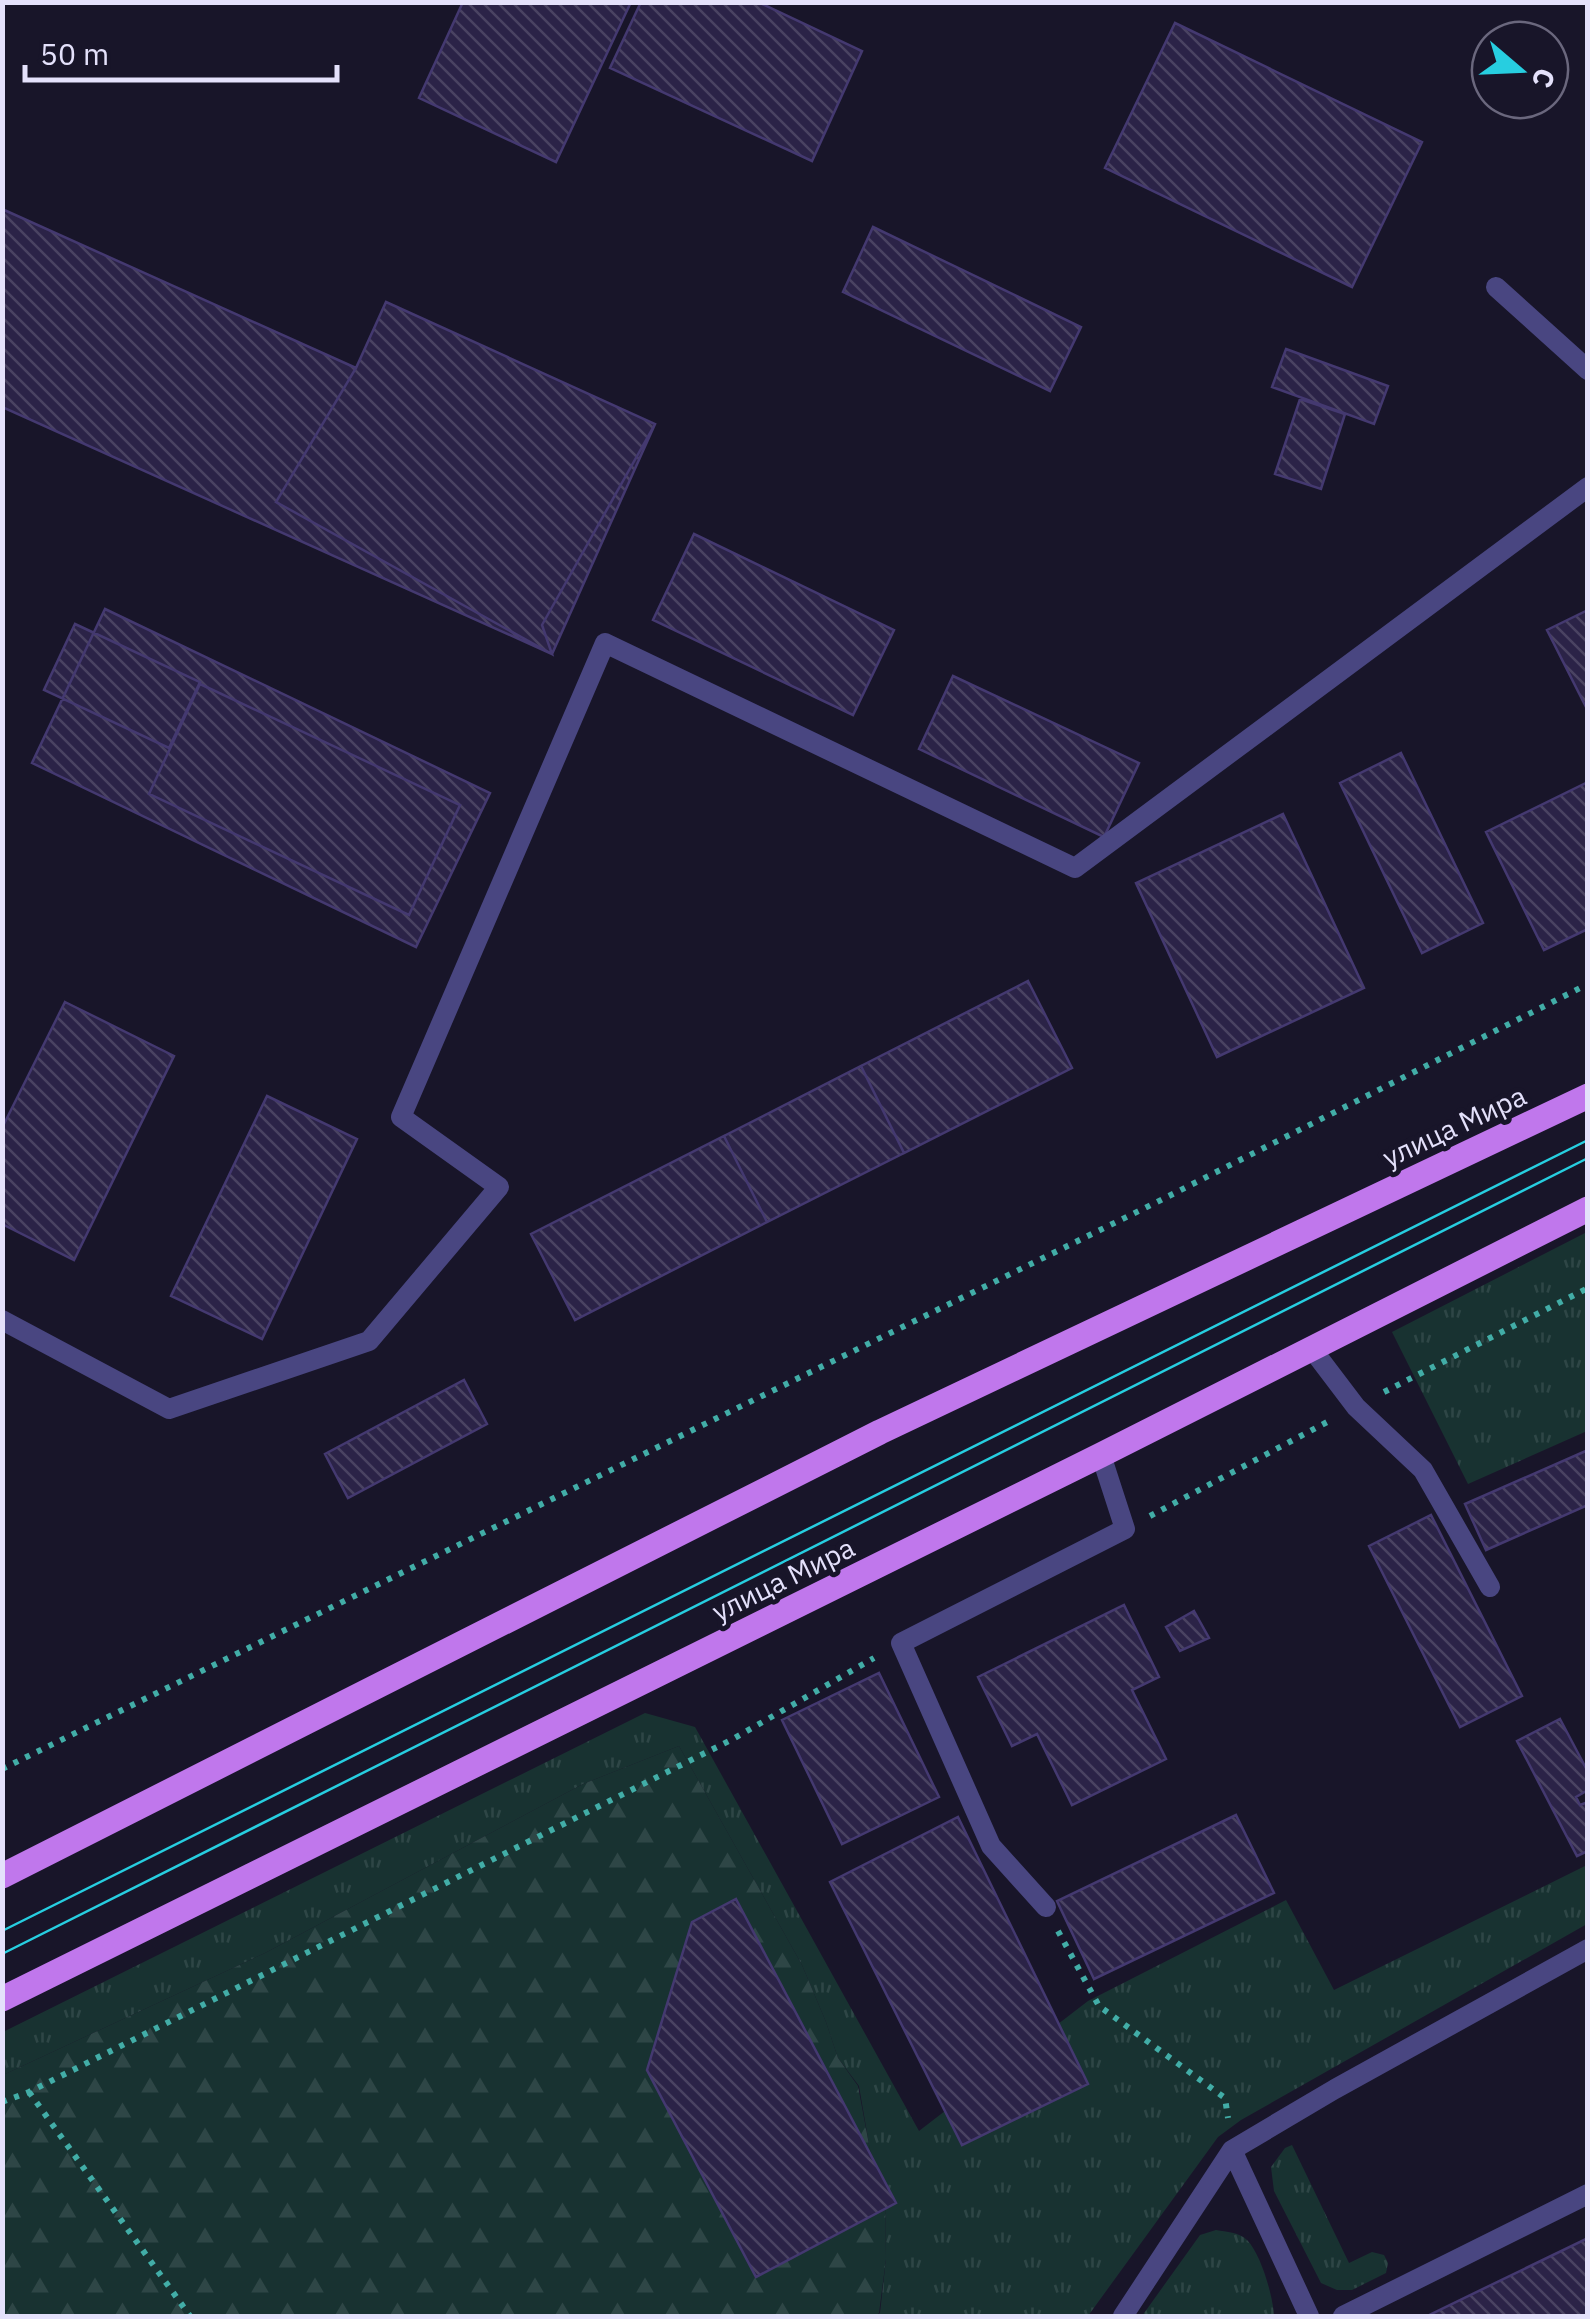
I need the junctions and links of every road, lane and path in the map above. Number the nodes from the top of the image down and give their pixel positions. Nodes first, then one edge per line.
1 (1496, 287) dead end
2 (1588, 370) edge
3 (1588, 487) edge
4 (1588, 984) edge
5 (1588, 1096) edge
6 (1588, 1210) edge
7 (2, 1320) edge
8 (1312, 1349) junction
9 (1101, 1456) junction
10 (1490, 1587) dead end
11 (901, 1643) junction
12 (2, 1769) edge
13 (2, 1876) edge
14 (1046, 1908) joint
15 (1588, 1949) edge
16 (2, 1999) edge
17 (29, 2092) junction
18 (1226, 2098) dead end
19 (2, 2102) edge
20 (1232, 2150) junction
21 (1588, 2194) edge
22 (190, 2316) edge
23 (1123, 2316) edge
24 (1309, 2316) edge
25 (1344, 2316) edge

1 - 2 street
3 - 7 street
4 - 12 path
5 - 13 main road, улица Мира
6 - 8 main road, улица Мира
8 - 9 main road, улица Мира
8 - 10 street
9 - 11 street
9 - 16 main road, улица Мира
11 - 14 street
11 - 17 path
14 - 18 path
15 - 20 street
17 - 19 path
17 - 22 path
20 - 23 street
20 - 24 street
21 - 25 street

